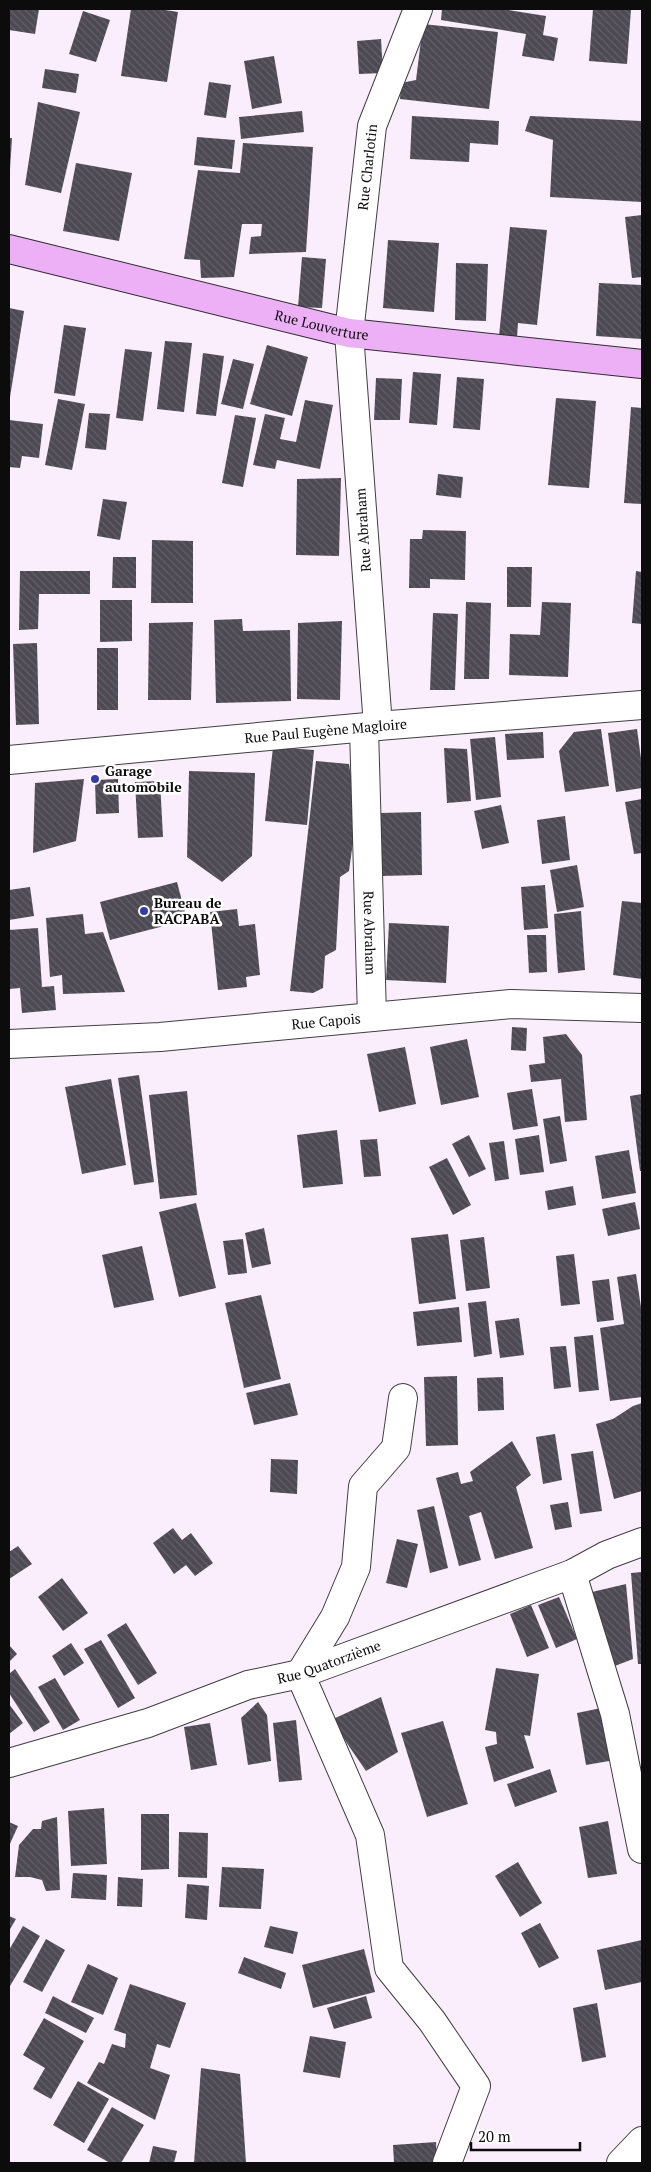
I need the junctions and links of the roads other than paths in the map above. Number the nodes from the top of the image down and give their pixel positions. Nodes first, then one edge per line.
1 (418, 9) edge
2 (9, 249) edge
3 (349, 333) junction
4 (642, 364) edge
5 (642, 705) edge
6 (371, 727) junction
7 (9, 760) edge
8 (642, 1008) edge
9 (372, 1017) junction
10 (9, 1044) edge
11 (403, 1398) dead end
12 (642, 1542) edge
13 (572, 1574) junction
14 (300, 1674) junction
15 (9, 1763) edge
16 (642, 1849) edge
17 (642, 2141) edge
18 (447, 2163) edge
19 (621, 2163) edge

1 - 3 street, Rue Charlotin
2 - 3 main road, Rue Louverture
3 - 4 main road, Rue Louverture
3 - 6 street, Rue Abraham
5 - 6 street, Rue Paul Eugène Magloire
6 - 7 street, Rue Paul Eugène Magloire
6 - 9 street, Rue Abraham
8 - 9 street, Rue Capois
9 - 10 street, Rue Capois
11 - 14 street
12 - 13 street, Rue Quatorzième
13 - 14 street, Rue Quatorzième
13 - 16 street
14 - 15 street, Rue Quatorzième
14 - 18 street
17 - 19 street

